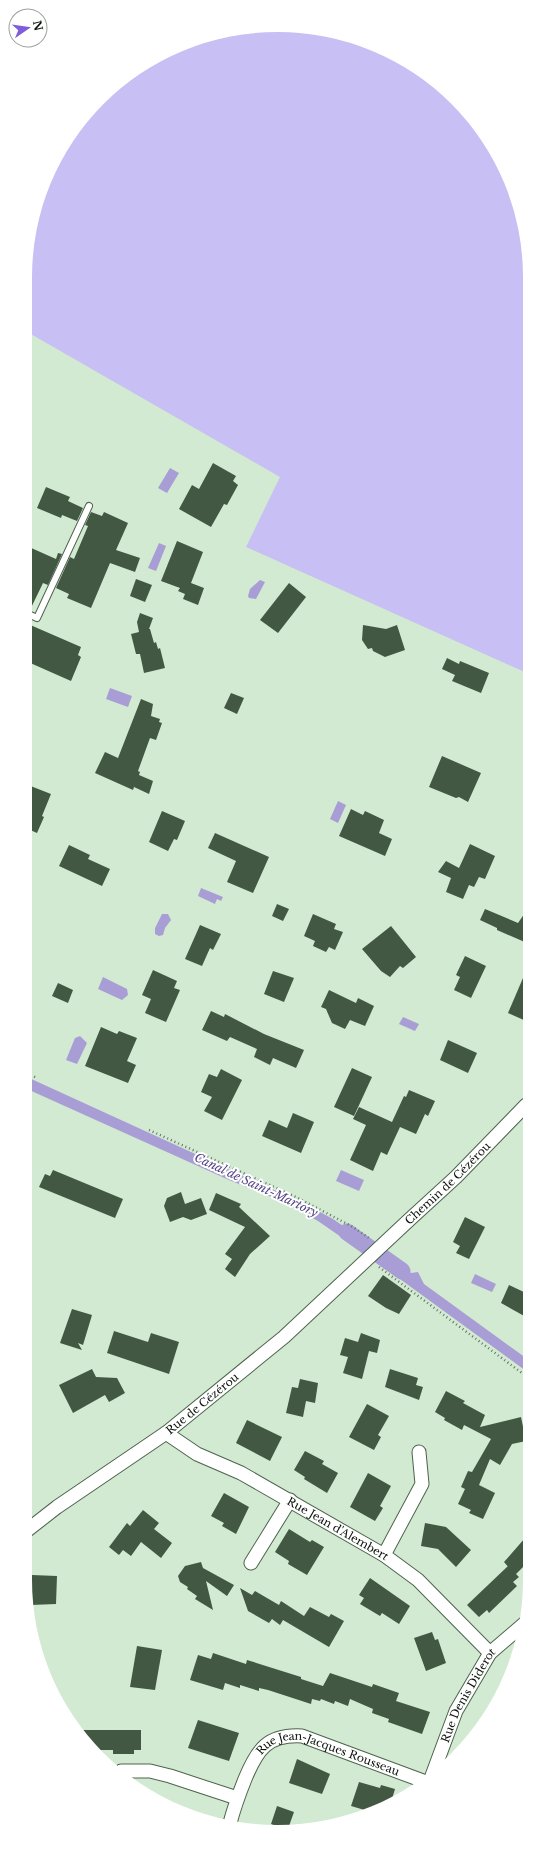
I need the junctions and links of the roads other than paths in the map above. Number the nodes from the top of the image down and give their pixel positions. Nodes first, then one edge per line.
1 (89, 506) dead end
2 (32, 616) edge
3 (523, 1108) edge
4 (367, 1259) joint
5 (166, 1433) junction
6 (419, 1452) dead end
7 (290, 1500) junction
8 (32, 1527) edge
9 (384, 1555) junction
10 (252, 1563) dead end
11 (518, 1629) edge
12 (490, 1653) junction
13 (435, 1767) edge
14 (124, 1771) edge
15 (420, 1780) edge
16 (237, 1798) junction
17 (231, 1820) edge

1 - 2 lane
3 - 4 street, Chemin de Cézérou
4 - 5 street, Rue de Cézérou
5 - 7 street, Rue Jean d'Alembert
5 - 8 street, Rue de Cézérou
6 - 9 street
7 - 9 street, Rue Jean d'Alembert
7 - 10 street
9 - 12 street, Rue Jean d'Alembert
11 - 12 street, Rue Denis Diderot
12 - 13 street, Rue Denis Diderot
14 - 16 street
15 - 16 street, Rue Jean-Jacques Rousseau
16 - 17 street, Rue Jean-Jacques Rousseau

